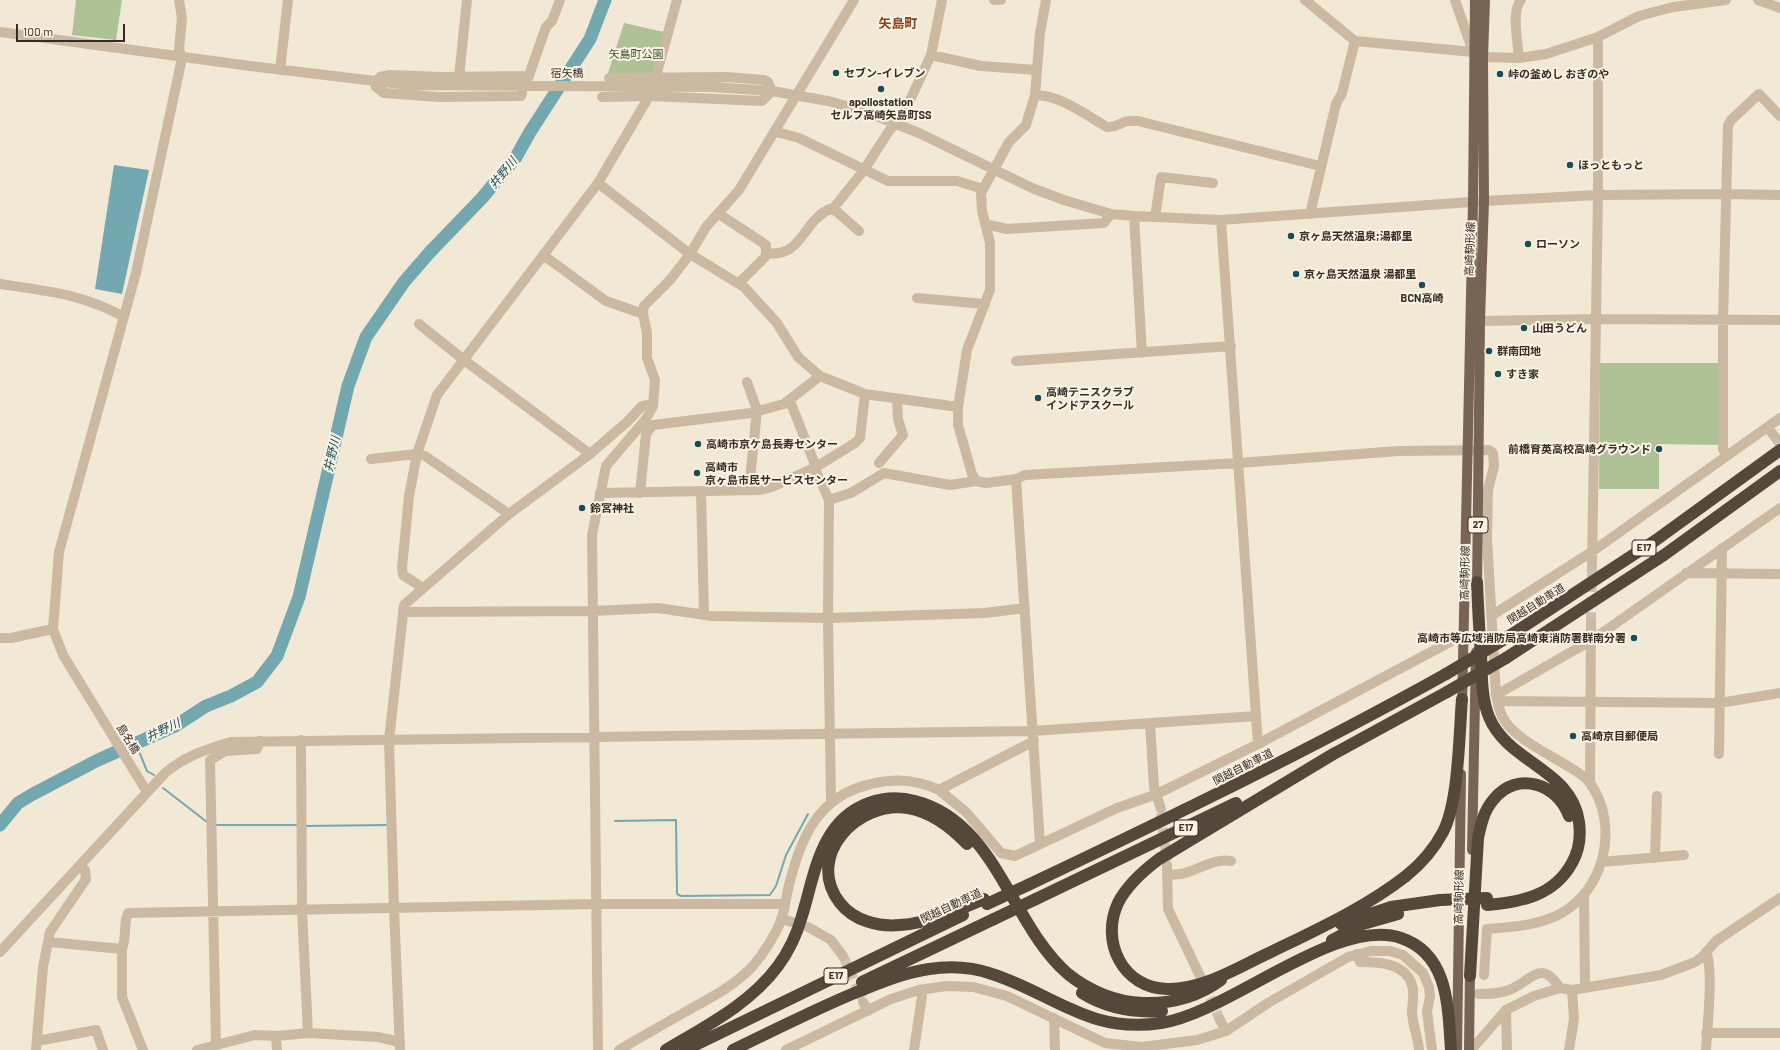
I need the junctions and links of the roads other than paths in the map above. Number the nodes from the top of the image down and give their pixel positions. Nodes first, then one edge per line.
1 (179, 0) edge
2 (288, 0) edge
3 (468, 0) edge
4 (560, 0) edge
5 (677, 0) edge
6 (854, 0) edge
7 (942, 0) edge
8 (994, 0) edge
9 (1001, 0) edge
10 (1046, 0) edge
11 (1305, 0) edge
12 (1455, 0) edge
13 (1475, 0) edge
14 (1485, 0) edge
15 (1521, 0) edge
16 (1726, 0) edge
17 (1758, 0) edge
18 (1780, 8) edge
19 (0, 32) edge
20 (1598, 37) junction
21 (1355, 41) junction
22 (1474, 52) junction
23 (931, 55) junction
24 (1483, 57) junction
25 (182, 58) junction
26 (1519, 58) junction
27 (280, 70) junction
28 (1037, 70) junction
29 (459, 77) junction
30 (609, 78) dead end
31 (656, 79) junction
32 (375, 82) junction
33 (772, 91) junction
34 (522, 93) dead end
35 (651, 95) junction
36 (798, 95) junction
37 (1035, 95) junction
38 (602, 98) dead end
39 (1780, 116) edge
40 (897, 124) junction
41 (776, 132) junction
42 (1320, 166) junction
43 (864, 170) junction
44 (994, 170) junction
45 (598, 183) junction
46 (1213, 183) dead end
47 (983, 189) junction
48 (1727, 194) junction
49 (1598, 195) junction
50 (1780, 195) edge
51 (1484, 201) junction
52 (1473, 203) junction
53 (832, 210) junction
54 (718, 214) junction
55 (1111, 214) junction
56 (1310, 214) junction
57 (1134, 216) junction
58 (1155, 217) junction
59 (1221, 220) junction
60 (985, 224) junction
61 (859, 231) dead end
62 (766, 253) junction
63 (690, 254) junction
64 (543, 255) junction
65 (739, 283) junction
66 (0, 284) edge
67 (917, 298) dead end
68 (985, 304) junction
69 (643, 314) junction
70 (124, 317) junction
71 (1596, 319) junction
72 (1780, 320) edge
73 (1480, 321) junction
74 (1723, 321) junction
75 (419, 324) dead end
76 (1231, 346) junction
77 (1142, 352) junction
78 (464, 360) junction
79 (1016, 361) dead end
80 (820, 376) junction
81 (747, 382) dead end
82 (865, 394) junction
83 (897, 399) junction
84 (790, 401) junction
85 (653, 406) junction
86 (958, 407) junction
87 (757, 410) junction
88 (1780, 418) edge
89 (1768, 428) junction
90 (1775, 437) tunnel mouth
91 (1467, 450) junction
92 (1478, 450) junction
93 (1780, 450) edge
94 (417, 454) junction
95 (590, 454) junction
96 (1727, 456) junction
97 (371, 459) dead end
98 (879, 463) dead end
99 (1238, 463) junction
100 (816, 466) junction
101 (1780, 471) edge
102 (1016, 479) junction
103 (976, 481) junction
104 (749, 490) junction
105 (701, 491) junction
106 (600, 493) junction
107 (640, 493) junction
108 (828, 500) junction
109 (1780, 508) edge
110 (509, 514) junction
111 (1722, 548) junction
112 (1593, 551) junction
113 (1592, 565) tunnel mouth
114 (1686, 573) junction
115 (1723, 573) junction
116 (1780, 574) edge
117 (1477, 582) junction
118 (423, 588) junction
119 (1025, 608) junction
120 (592, 611) junction
121 (403, 612) junction
122 (704, 615) junction
123 (1492, 616) junction
124 (828, 618) junction
125 (1591, 622) tunnel mouth
126 (53, 629) junction
127 (1463, 635) junction
128 (0, 638) edge
129 (1592, 640) junction
130 (1780, 693) edge
131 (1497, 698) junction
132 (1462, 699) junction
133 (1720, 702) junction
134 (1591, 703) junction
135 (1256, 716) junction
136 (1150, 723) junction
137 (1032, 731) junction
138 (830, 734) junction
139 (594, 737) junction
140 (301, 740) junction
141 (389, 740) junction
142 (260, 741) junction
143 (1034, 741) junction
144 (1258, 744) junction
145 (1335, 753) junction
146 (1719, 754) dead end
147 (1590, 782) junction
148 (939, 790) junction
149 (147, 792) junction
150 (1157, 794) junction
151 (1657, 796) dead end
152 (831, 802) junction
153 (1160, 809) tunnel mouth
154 (1040, 844) junction
155 (1684, 855) dead end
156 (1655, 858) junction
157 (1231, 861) dead end
158 (1602, 862) junction
159 (80, 867) junction
160 (1584, 894) junction
161 (1780, 898) edge
162 (986, 901) junction
163 (1487, 902) junction
164 (596, 904) junction
165 (784, 904) junction
166 (1440, 904) junction
167 (394, 908) junction
168 (302, 910) junction
169 (212, 911) junction
170 (781, 919) junction
171 (792, 922) dead end
172 (808, 927) dead end
173 (1298, 939) junction
174 (49, 942) junction
175 (122, 949) junction
176 (0, 952) edge
177 (1706, 952) junction
178 (1357, 954) junction
179 (843, 956) tunnel mouth
180 (1306, 957) junction
181 (1239, 968) junction
182 (1484, 975) dead end
183 (1470, 976) junction
184 (1201, 978) tunnel mouth
185 (1247, 986) junction
186 (1585, 987) junction
187 (1560, 988) junction
188 (919, 990) junction
189 (1572, 990) junction
190 (1478, 994) dead end
191 (1443, 995) dead end
192 (1430, 996) junction
193 (1506, 1010) junction
194 (1054, 1018) junction
195 (1220, 1020) tunnel mouth
196 (1226, 1031) junction
197 (308, 1033) junction
198 (1706, 1033) junction
199 (1780, 1033) edge
200 (276, 1036) junction
201 (216, 1044) junction
202 (37, 1045) edge
203 (400, 1046) edge
204 (1478, 1046) edge
205 (1171, 1047) edge
206 (103, 1050) edge
207 (143, 1050) edge
208 (197, 1050) edge
209 (277, 1050) edge
210 (598, 1050) edge
211 (618, 1050) edge
212 (666, 1050) edge
213 (686, 1050) edge
214 (722, 1050) edge
215 (733, 1050) edge
216 (786, 1050) edge
217 (914, 1050) edge
218 (1055, 1050) edge
219 (1419, 1050) edge
220 (1432, 1050) edge
221 (1451, 1050) edge
222 (1458, 1050) edge
223 (1470, 1050) edge
224 (1507, 1050) edge
225 (1569, 1050) edge
226 (1706, 1050) edge

1 - 25 street
2 - 27 street
3 - 29 street
4 - 29 street
5 - 31 street
6 - 36 street
7 - 23 street
8 - 9 street
10 - 28 street
11 - 21 street
12 - 22 street
13 - 22 main road, 高崎駒形線 / 27
14 - 24 main road, 高崎駒形線 / 27
15 - 26 street
16 - 20 street
17 - 18 street
19 - 25 street, 宿矢橋
20 - 26 street
20 - 49 street
21 - 22 street
21 - 42 street
22 - 24 street
22 - 52 main road, 高崎駒形線 / 27
23 - 28 street
23 - 40 street
24 - 26 street
24 - 51 main road, 高崎駒形線 / 27
25 - 27 street, 宿矢橋
25 - 70 street
27 - 32 street, 宿矢橋
28 - 37 street
29 - 32 street
30 - 31 street
31 - 33 street
32 - 33 street, 宿矢橋
32 - 34 street
33 - 35 street
33 - 36 street, 宿矢橋
35 - 38 street
35 - 45 street
36 - 40 street, 宿矢橋
36 - 41 street
37 - 42 street
37 - 44 street
39 - 48 street
40 - 43 street
40 - 44 street, 宿矢橋
41 - 43 street
41 - 54 street
42 - 56 street
43 - 47 street
43 - 53 street
44 - 47 street
44 - 55 street, 宿矢橋
45 - 63 street
45 - 64 street
46 - 58 street
47 - 60 street
48 - 49 street, 宿矢橋
48 - 50 street, 宿矢橋
48 - 74 street
49 - 51 street, 宿矢橋
49 - 71 street
51 - 52 street, 宿矢橋
51 - 73 main road, 高崎駒形線 / 27
52 - 56 street, 宿矢橋
52 - 91 main road, 高崎駒形線 / 27
53 - 61 street
53 - 62 street
54 - 62 street
54 - 63 street
55 - 57 street, 宿矢橋
55 - 60 street
56 - 59 street, 宿矢橋
57 - 58 street, 宿矢橋
57 - 77 street
58 - 59 street, 宿矢橋
59 - 76 street
60 - 68 street
62 - 65 street
63 - 65 street
63 - 69 street
64 - 69 street
64 - 78 street
65 - 80 street
66 - 70 street
67 - 68 street
68 - 86 street
69 - 85 street
70 - 126 street
71 - 73 street
71 - 74 street
71 - 112 street
72 - 74 street
73 - 92 main road, 高崎駒形線 / 27
74 - 96 street
75 - 78 street
76 - 77 street
76 - 99 street
77 - 79 street
78 - 94 street
78 - 95 street
80 - 82 street
80 - 84 street
81 - 87 street
82 - 83 street
82 - 100 street
83 - 86 street
83 - 98 street
84 - 87 street
84 - 100 street
85 - 95 street
85 - 106 street
86 - 103 street
87 - 104 street
87 - 107 street
88 - 89 street
89 - 90 street
89 - 96 street
91 - 92 street
91 - 99 street
91 - 127 main road, 高崎駒形線 / 27
92 - 117 main road, 高崎駒形線 / 27
92 - 123 street
93 - 162 highway, 関越自動車道 / E17, bridge
94 - 97 street
94 - 110 street
94 - 118 street
95 - 110 street
96 - 112 street
99 - 102 street
99 - 135 street
100 - 104 street
100 - 108 street
101 - 145 highway, E17, bridge
102 - 103 street
102 - 119 street
103 - 108 street
104 - 105 street
105 - 107 street
105 - 122 street
106 - 107 street
106 - 120 street
108 - 124 street
109 - 111 street
110 - 118 street
111 - 114 street
111 - 115 street
112 - 113 street
112 - 123 street
114 - 115 street
114 - 129 street
115 - 116 street
115 - 133 street
117 - 163 highway
117 - 183 main road, 高崎駒形線 / 27
118 - 121 street
119 - 124 street
119 - 137 street
120 - 121 street
120 - 122 street
120 - 139 street
121 - 141 street
122 - 124 street
123 - 131 street
124 - 138 street
125 - 129 street
126 - 128 street
126 - 149 street, 島名橋
127 - 132 main road, 高崎駒形線 / 27
127 - 144 street
129 - 131 street
129 - 134 street
130 - 133 street
131 - 134 street
131 - 147 street
132 - 173 highway
132 - 222 main road, 高崎駒形線 / 27
133 - 134 street
133 - 146 street
134 - 147 street
135 - 136 street
135 - 144 street
136 - 137 street
136 - 150 street
137 - 138 street
137 - 143 street
138 - 139 street
138 - 152 street
139 - 141 street
139 - 164 street
140 - 141 street
140 - 142 street
140 - 168 street
141 - 167 street
142 - 149 street
142 - 169 street
143 - 148 street
143 - 154 street
144 - 150 street
145 - 181 highway
145 - 214 highway, E17, bridge
147 - 158 street
148 - 152 street
148 - 154 street
149 - 159 street
150 - 153 street
150 - 154 street
151 - 156 street
152 - 165 street
155 - 156 street
156 - 158 street
157 - 184 street
158 - 160 street
159 - 174 street
159 - 176 street
160 - 182 street
160 - 186 street
161 - 177 street
162 - 185 highway
162 - 213 highway, 関越自動車道 / E17
163 - 166 highway, bridge
163 - 183 highway
164 - 165 street
164 - 167 street
164 - 210 street
165 - 170 street
166 - 173 highway
166 - 180 highway
167 - 168 street
167 - 203 street
168 - 169 street
168 - 197 street
169 - 175 street
169 - 201 street
170 - 171 street
170 - 211 street
172 - 179 street
173 - 181 highway
174 - 175 street
174 - 202 street
175 - 207 street
177 - 186 street
177 - 198 street
178 - 192 street
178 - 196 street
178 - 219 street
180 - 185 highway
180 - 221 highway
181 - 212 highway
183 - 223 main road, 高崎駒形線 / 27
185 - 215 highway
186 - 189 street
187 - 189 street
187 - 190 street
187 - 193 street
188 - 194 street
188 - 216 street
188 - 217 street
189 - 225 street
191 - 192 street
192 - 220 street
193 - 204 street
193 - 224 street
194 - 205 street
194 - 218 street
195 - 196 street
196 - 205 street
197 - 200 street
197 - 203 street
198 - 199 street
198 - 226 street
200 - 201 street
200 - 209 street
201 - 208 street
202 - 206 street
204 - 223 street

